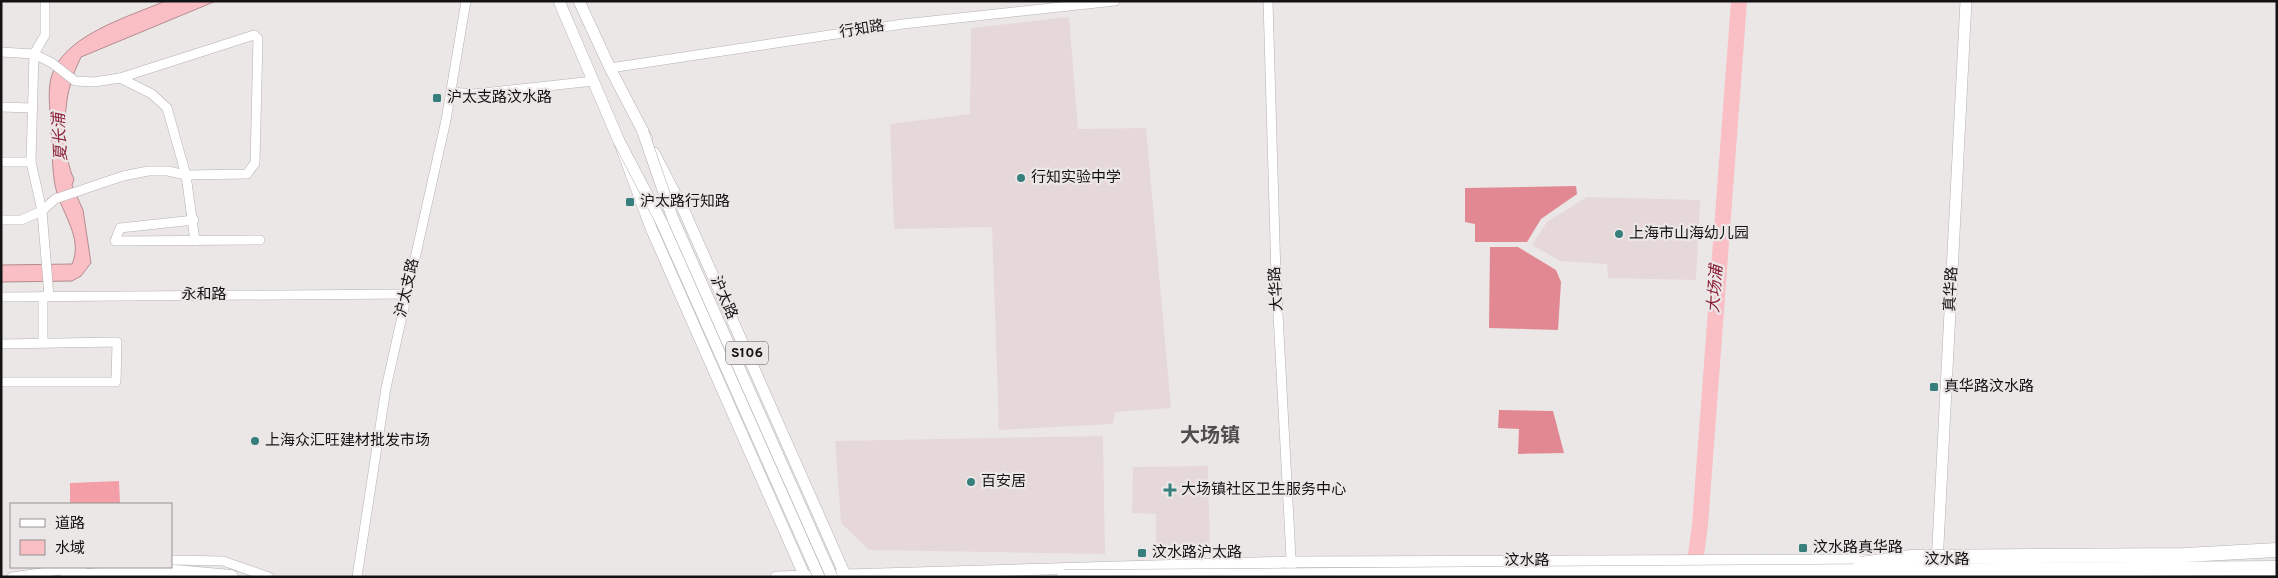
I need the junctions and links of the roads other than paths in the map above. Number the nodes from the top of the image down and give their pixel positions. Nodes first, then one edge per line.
1 (45, 1) edge
2 (466, 1) edge
3 (559, 1) edge
4 (579, 1) edge
5 (1115, 1) edge
6 (1268, 1) edge
7 (1966, 1) edge
8 (1, 52) edge
9 (34, 54) junction
10 (610, 68) junction
11 (120, 78) junction
12 (594, 81) junction
13 (452, 92) junction
14 (1, 107) edge
15 (32, 108) junction
16 (643, 132) junction
17 (619, 141) junction
18 (1, 162) edge
19 (31, 162) junction
20 (186, 175) junction
21 (42, 211) junction
22 (1, 220) edge
23 (194, 220) junction
24 (260, 240) dead end
25 (195, 241) junction
26 (407, 294) junction
27 (46, 296) junction
28 (1, 297) edge
29 (43, 343) junction
30 (1, 344) edge
31 (1, 382) edge
32 (2277, 550) edge
33 (1938, 560) junction
34 (1292, 562) junction
35 (2277, 563) edge
36 (172, 565) edge
37 (172, 566) edge
38 (75, 568) edge
39 (143, 568) edge
40 (2277, 568) edge
41 (1819, 570) junction
42 (846, 576) edge
43 (12, 577) edge
44 (67, 577) edge
45 (231, 577) edge
46 (269, 577) edge
47 (358, 577) edge
48 (776, 577) edge
49 (805, 577) edge
50 (820, 577) edge
51 (832, 577) edge
52 (1064, 577) edge
53 (1292, 577) edge
54 (1937, 577) edge

1 - 9 street
2 - 13 street, 沪太支路
3 - 12 main road, 沪太路 / S106
4 - 10 main road, 沪太路 / S106
5 - 10 street, 行知路
6 - 34 street, 大华路
7 - 33 main road, 真华路
8 - 9 street
9 - 11 street
9 - 15 street
10 - 16 main road, 沪太路 / S106
11 - 20 street
11 - 20 street
12 - 13 street
12 - 17 main road, 沪太路 / S106
13 - 26 street, 沪太支路
14 - 15 street
15 - 19 street
16 - 42 main road, 沪太路 / S106
16 - 51 main road, 沪太路 / S106, bridge
17 - 49 main road, 沪太路 / S106
17 - 50 main road, 沪太路 / S106, bridge
18 - 19 street
19 - 21 street
20 - 21 street
20 - 23 street
21 - 22 street
21 - 27 street
23 - 25 street
23 - 25 street
24 - 25 street
26 - 27 street, 永和路
26 - 47 street, 沪太支路
27 - 28 street, 永和路
27 - 29 street
29 - 30 street
29 - 31 street
32 - 41 highway, bridge
33 - 34 main road, 汶水路
33 - 35 main road, 汶水路
33 - 54 main road, 真华路
34 - 42 main road, 汶水路
34 - 53 street, 大华路
36 - 46 street
37 - 45 highway
38 - 43 street
39 - 44 highway
40 - 41 highway, bridge
41 - 52 highway, bridge
42 - 49 main road, 汶水路
48 - 49 main road, 汶水路

